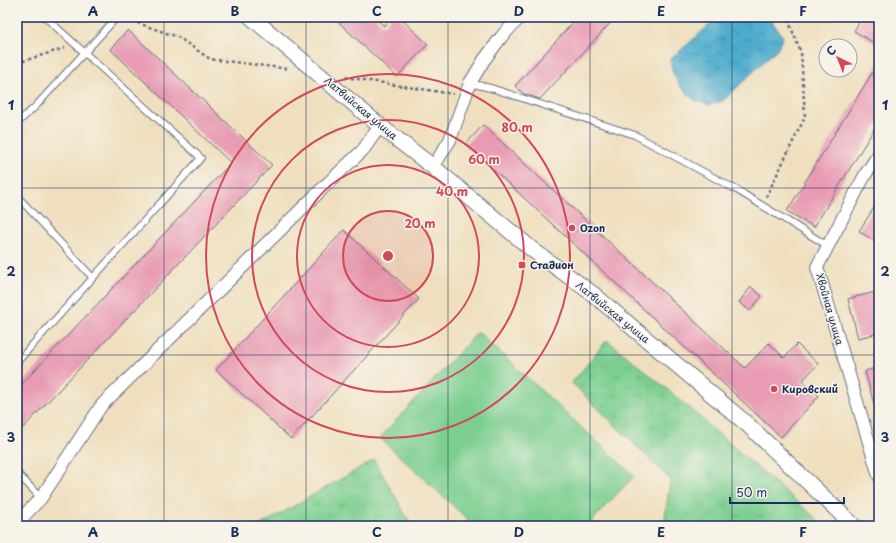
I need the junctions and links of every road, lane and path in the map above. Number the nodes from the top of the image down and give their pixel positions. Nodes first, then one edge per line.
1 (45, 17) edge
2 (117, 17) edge
3 (251, 17) edge
4 (520, 17) edge
5 (787, 17) edge
6 (125, 19) dead end
7 (75, 45) junction
8 (85, 54) junction
9 (17, 63) edge
10 (296, 70) dead end
11 (342, 76) dead end
12 (470, 83) junction
13 (465, 96) junction
14 (17, 123) edge
15 (380, 126) junction
16 (879, 154) edge
17 (434, 167) junction
18 (17, 196) edge
19 (762, 206) junction
20 (828, 246) junction
21 (93, 278) junction
22 (17, 362) edge
23 (17, 473) edge
24 (879, 476) edge
25 (41, 498) junction
26 (17, 523) edge
27 (854, 526) edge

1 - 7 lane
2 - 8 lane
3 - 15 street, Латвийская улица
4 - 12 street
5 - 19 path
6 - 10 path
7 - 8 lane
7 - 9 path
8 - 14 lane
8 - 21 lane
11 - 13 path
12 - 13 street
12 - 19 lane
13 - 17 street
15 - 17 street, Латвийская улица
15 - 25 street
16 - 20 street, Хвойная улица
17 - 27 street, Латвийская улица
18 - 21 lane
19 - 20 lane
20 - 24 street, Хвойная улица
21 - 22 lane
23 - 25 lane
25 - 26 street

